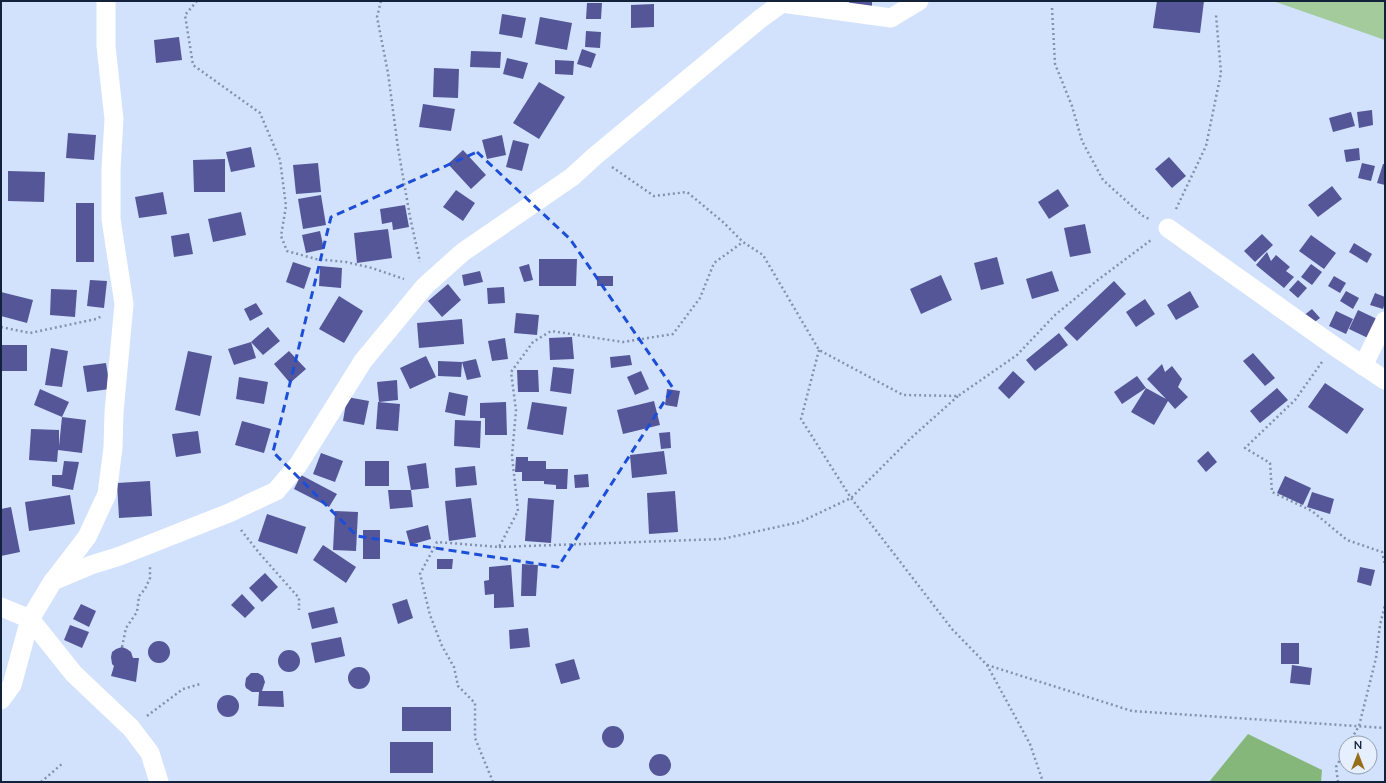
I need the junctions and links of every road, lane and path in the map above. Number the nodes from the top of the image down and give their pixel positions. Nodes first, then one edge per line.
1 (106, 1) edge
2 (197, 1) edge
3 (381, 1) edge
4 (919, 1) edge
5 (783, 2) edge
6 (1052, 8) dead end
7 (1216, 15) dead end
8 (595, 156) junction
9 (1168, 228) junction
10 (743, 242) junction
11 (425, 286) junction
12 (124, 304) junction
13 (1385, 322) edge
14 (1, 328) edge
15 (1334, 346) junction
16 (819, 350) junction
17 (1363, 366) junction
18 (1385, 380) edge
19 (958, 396) junction
20 (851, 498) junction
21 (229, 513) junction
22 (151, 544) junction
23 (499, 547) junction
24 (1385, 565) edge
25 (53, 581) junction
26 (1385, 605) edge
27 (1, 606) edge
28 (299, 610) dead end
29 (30, 619) junction
30 (122, 647) dead end
31 (987, 665) junction
32 (200, 684) dead end
33 (1, 700) edge
34 (1359, 726) junction
35 (131, 728) junction
36 (1385, 728) edge
37 (1354, 735) edge
38 (63, 763) dead end
39 (1338, 763) edge
40 (41, 782) edge
41 (159, 782) edge
42 (493, 782) edge
43 (1043, 782) edge
44 (1338, 782) edge

1 - 12 street
2 - 11 path
3 - 11 path
4 - 5 street
5 - 8 street
6 - 9 path
7 - 9 path
8 - 10 path
8 - 11 street
9 - 15 street
9 - 19 path
10 - 16 path
10 - 23 path
11 - 21 street
12 - 14 path
12 - 25 street
13 - 17 street
15 - 17 street
15 - 24 path
16 - 19 path
16 - 20 path
17 - 18 street
19 - 20 path
20 - 23 path
20 - 31 path
21 - 22 street
21 - 28 path
22 - 25 street
22 - 30 path
23 - 42 path
25 - 29 street
26 - 34 path
27 - 29 street
29 - 33 street
29 - 35 street
31 - 34 path
31 - 43 path
32 - 35 path
34 - 36 path
34 - 37 path
35 - 41 street
38 - 40 path
39 - 44 path

